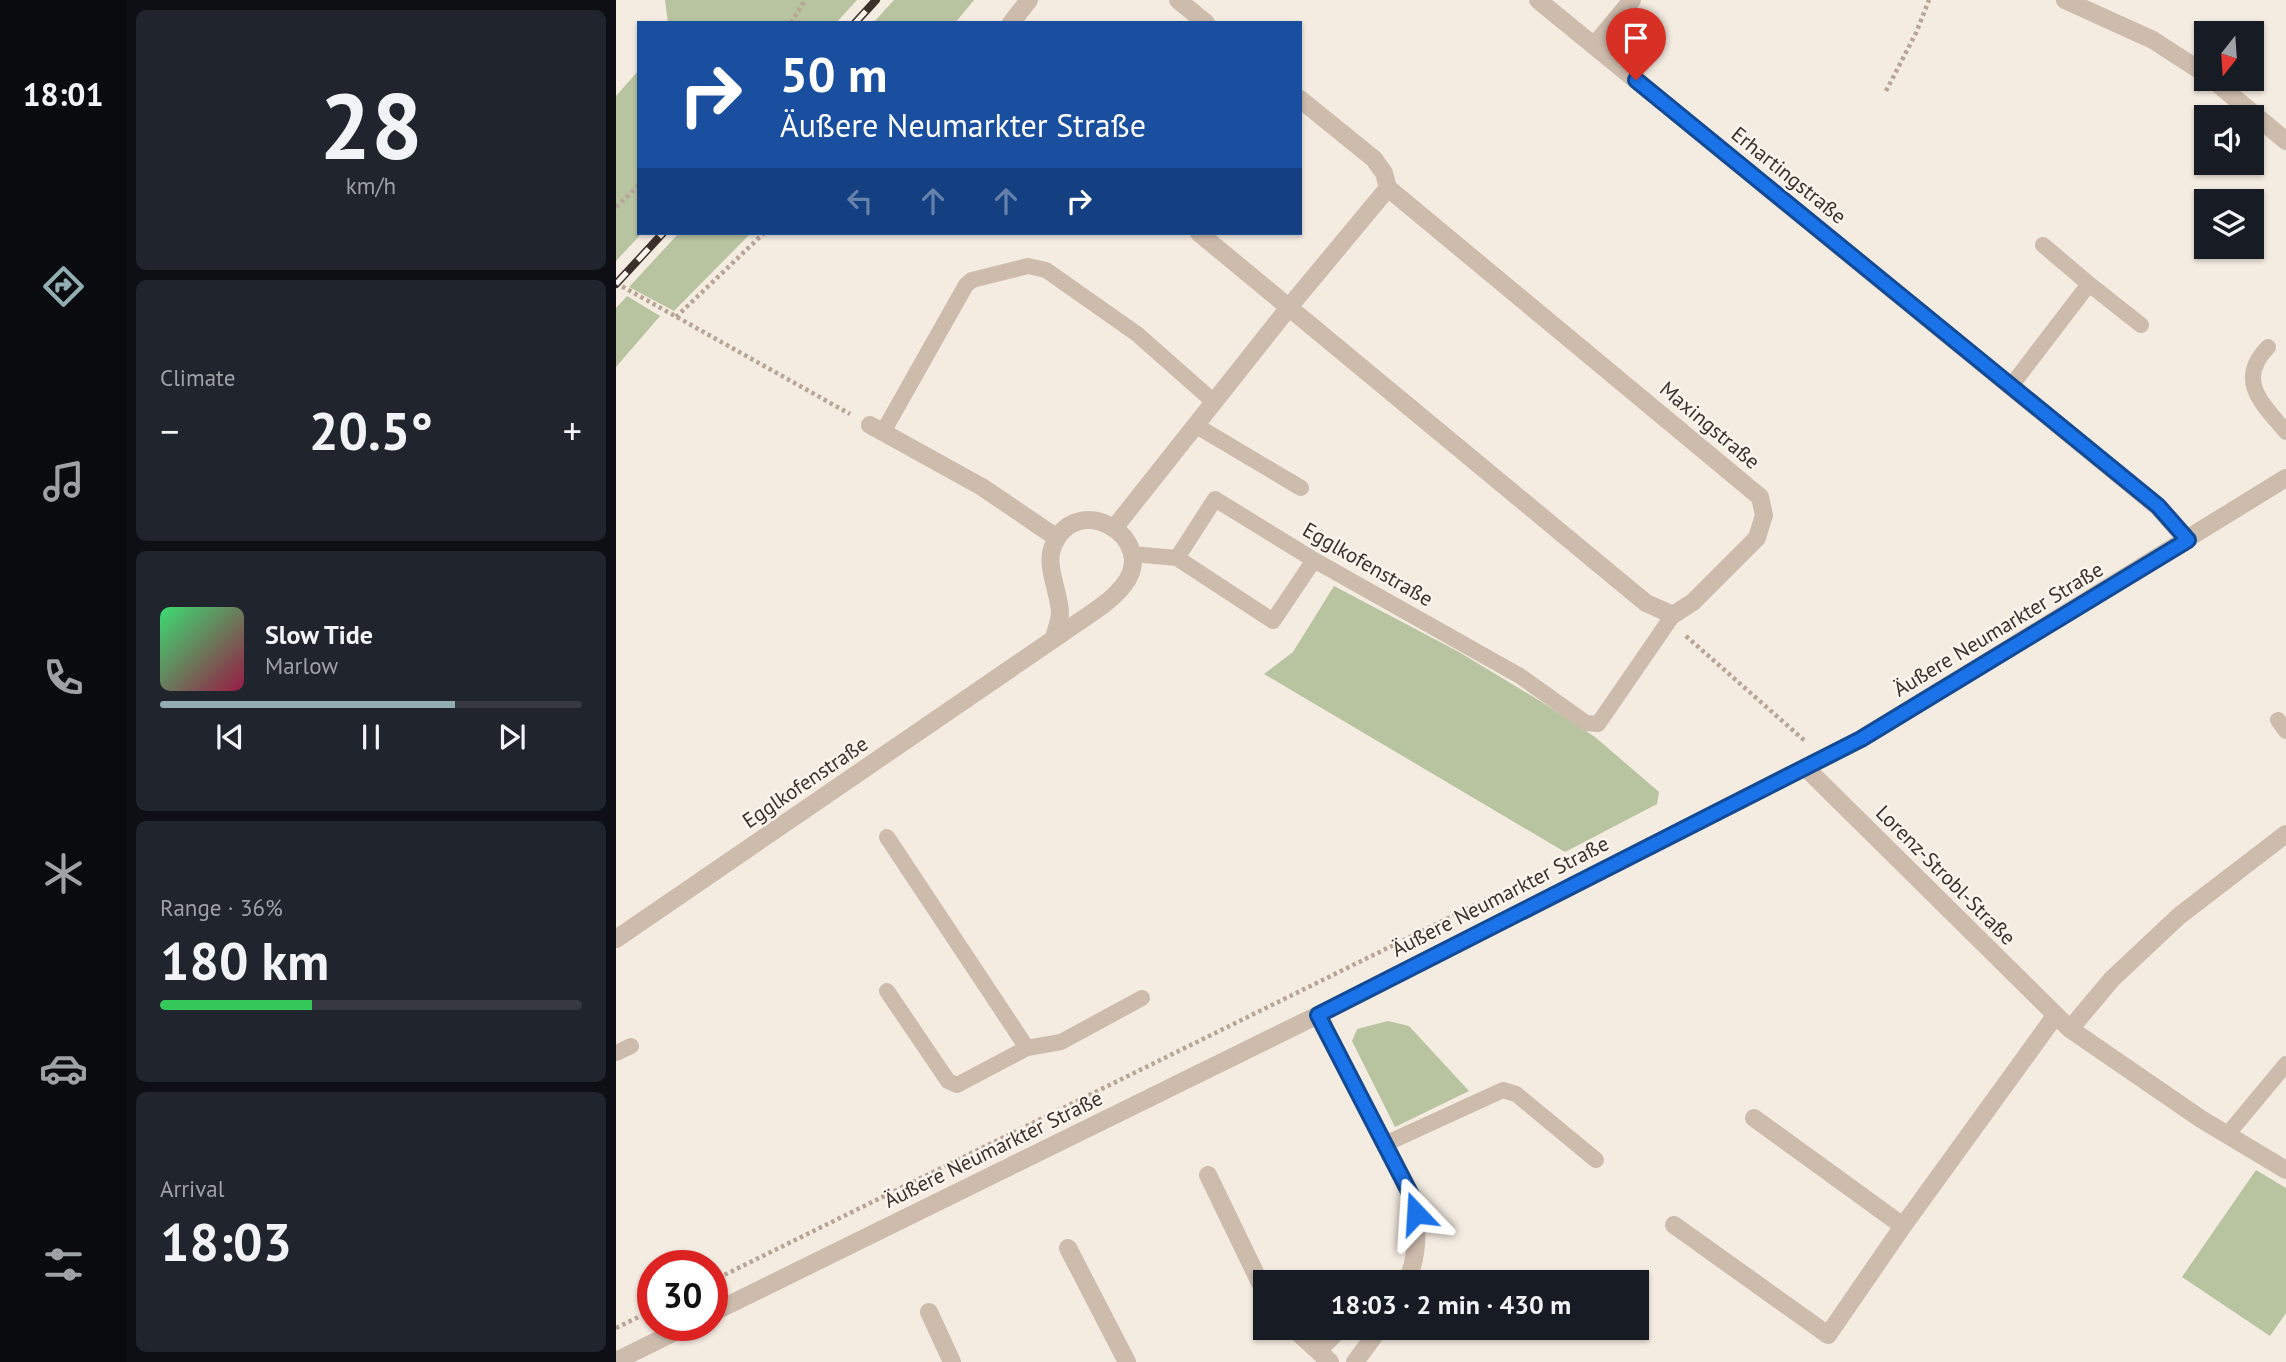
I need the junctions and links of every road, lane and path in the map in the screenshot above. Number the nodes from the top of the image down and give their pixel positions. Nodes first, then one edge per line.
1 (805, 0) edge
2 (1029, 0) edge
3 (1178, 0) edge
4 (1538, 0) edge
5 (1632, 0) edge
6 (1929, 0) edge
7 (2064, 0) edge
8 (791, 21) edge
9 (1013, 21) edge
10 (1204, 21) edge
11 (1594, 46) junction
12 (2194, 67) edge
13 (1886, 90) dead end
14 (2226, 91) edge
15 (1302, 101) edge
16 (2286, 141) edge
17 (637, 187) edge
18 (1388, 188) junction
19 (616, 207) edge
20 (762, 235) edge
21 (1201, 235) edge
22 (2043, 245) dead end
23 (616, 283) edge
24 (2089, 284) junction
25 (1290, 306) junction
26 (676, 317) junction
27 (2141, 325) dead end
28 (2268, 347) dead end
29 (2011, 386) junction
30 (1214, 402) junction
31 (1195, 425) junction
32 (877, 428) junction
33 (2286, 432) edge
34 (2286, 478) edge
35 (1301, 488) dead end
36 (1115, 527) junction
37 (1057, 538) junction
38 (2188, 540) junction
39 (1132, 554) junction
40 (1177, 558) junction
41 (1314, 560) junction
42 (1673, 615) junction
43 (1059, 635) junction
44 (1815, 736) dead end
45 (1805, 741) junction
46 (1793, 747) dead end
47 (1805, 767) junction
48 (2286, 834) edge
49 (887, 837) dead end
50 (1494, 896) dead end
51 (616, 939) edge
52 (887, 991) dead end
53 (1142, 998) dead end
54 (1318, 1015) junction
55 (2055, 1016) junction
56 (2070, 1029) junction
57 (631, 1046) dead end
58 (1027, 1048) junction
59 (616, 1053) edge
60 (2286, 1064) edge
61 (1754, 1118) dead end
62 (2227, 1135) junction
63 (1385, 1144) junction
64 (1596, 1160) dead end
65 (2286, 1170) edge
66 (1208, 1175) dead end
67 (1674, 1225) dead end
68 (1903, 1226) junction
69 (1068, 1248) dead end
70 (1254, 1270) edge
71 (1410, 1270) edge
72 (728, 1273) edge
73 (728, 1305) edge
74 (929, 1312) dead end
75 (637, 1318) edge
76 (616, 1328) edge
77 (1306, 1340) edge
78 (1335, 1340) edge
79 (1371, 1340) edge
80 (657, 1341) edge
81 (1325, 1357) edge
82 (616, 1361) edge
83 (952, 1362) edge
84 (1127, 1362) edge
85 (1354, 1362) edge

1 - 8 path
2 - 9 street
3 - 10 street
4 - 11 street, Erhartingstraße
5 - 11 street
6 - 13 path
7 - 12 street
11 - 29 street, Erhartingstraße
14 - 16 street
15 - 18 street, Maxingstraße
17 - 19 path
18 - 25 street
18 - 42 street, Maxingstraße
20 - 26 path
21 - 25 street
22 - 24 lane
23 - 26 path
24 - 27 lane
24 - 29 lane
25 - 30 street
25 - 42 street
26 - 32 path
28 - 33 lane
29 - 38 street, Erhartingstraße
30 - 31 street
30 - 32 lane
31 - 35 lane
31 - 36 street
32 - 37 street
34 - 38 street, Äußere Neumarkter Straße
36 - 37 street
36 - 39 street
37 - 43 street
38 - 47 street, Äußere Neumarkter Straße
39 - 40 lane
39 - 43 street, Egglkofenstraße
40 - 41 lane, Egglkofenstraße
40 - 41 lane
41 - 42 lane, Egglkofenstraße
42 - 45 path
43 - 51 street, Egglkofenstraße
44 - 45 path
45 - 46 path
47 - 54 street, Äußere Neumarkter Straße
47 - 55 street, Lorenz-Strobl-Straße
48 - 56 street
49 - 58 lane
50 - 72 path
52 - 58 lane
53 - 58 lane
54 - 63 street
54 - 73 street, Äußere Neumarkter Straße
55 - 56 street, Lorenz-Strobl-Straße
55 - 68 street
56 - 62 street, Lorenz-Strobl-Straße
57 - 59 lane
60 - 62 lane
61 - 68 street
62 - 65 street, Lorenz-Strobl-Straße
63 - 64 lane
63 - 71 street
66 - 70 street
67 - 68 street
69 - 84 street
74 - 83 street
75 - 76 path
77 - 81 street
78 - 81 lane
79 - 85 street
80 - 82 street

